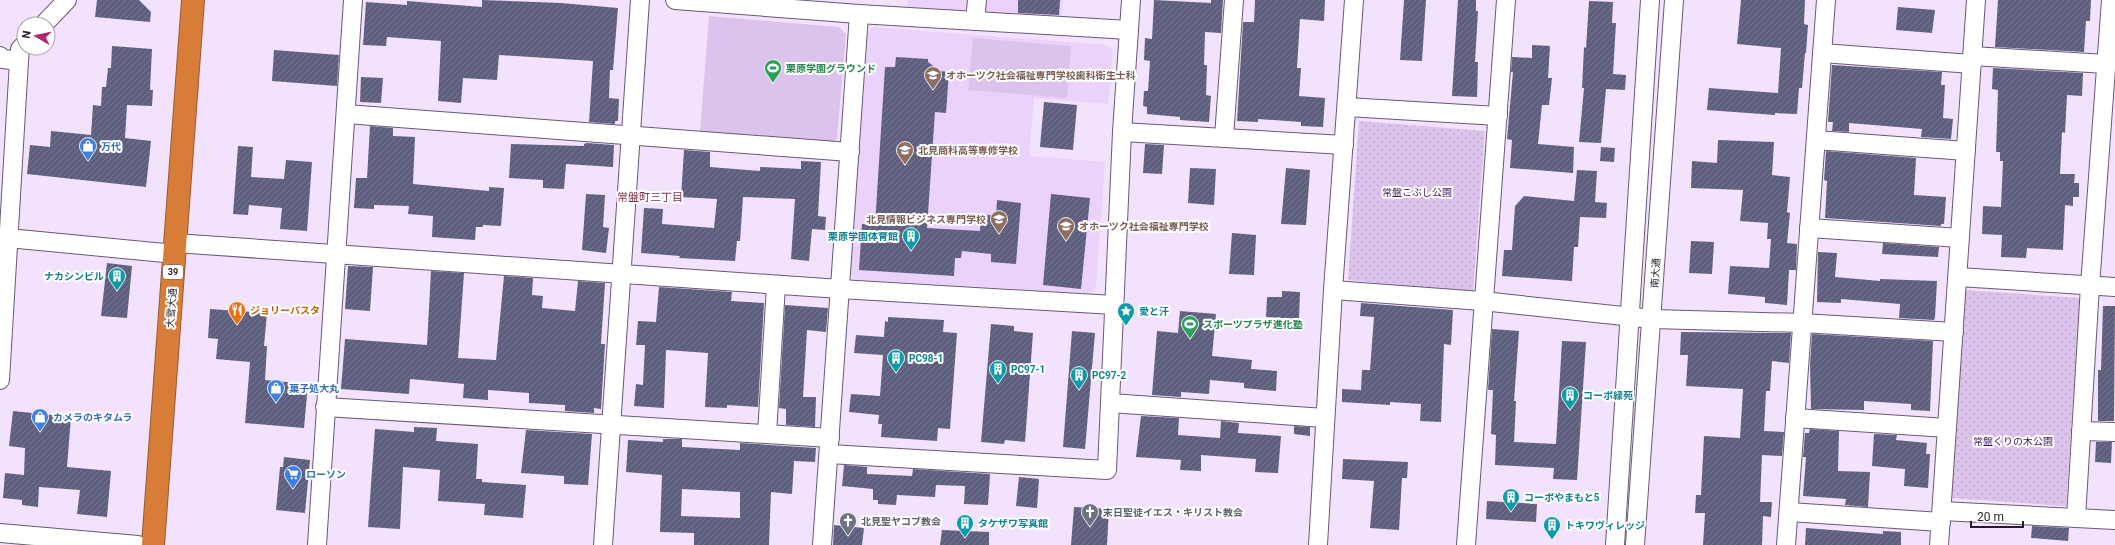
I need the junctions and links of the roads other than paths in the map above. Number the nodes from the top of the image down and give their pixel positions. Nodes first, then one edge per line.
1 (67, 0) edge
2 (193, 0) edge
3 (353, 0) edge
4 (640, 0) edge
5 (675, 0) edge
6 (977, 0) edge
7 (1131, 0) edge
8 (1234, 0) edge
9 (1354, 0) edge
10 (1506, 0) edge
11 (1650, 0) edge
12 (1674, 0) edge
13 (1826, 0) edge
14 (1976, 0) edge
15 (2111, 0) edge
16 (859, 14) junction
17 (52, 16) edge
18 (976, 21) junction
19 (1129, 30) junction
20 (1822, 53) junction
21 (16, 55) edge
22 (0, 56) edge
23 (22, 56) edge
24 (1972, 60) junction
25 (2106, 64) junction
26 (1347, 107) junction
27 (346, 114) junction
28 (1498, 116) junction
29 (1122, 132) junction
30 (630, 136) junction
31 (1224, 137) junction
32 (1816, 140) junction
33 (1344, 145) junction
34 (1966, 151) junction
35 (850, 152) junction
36 (1809, 228) junction
37 (8, 238) junction
38 (1960, 238) junction
39 (175, 249) junction
40 (335, 256) junction
41 (622, 274) junction
42 (1958, 277) junction
43 (776, 285) junction
44 (2090, 286) junction
45 (2115, 287) edge
46 (840, 289) junction
47 (1333, 290) junction
48 (1482, 301) junction
49 (1114, 305) junction
50 (1629, 317) junction
51 (1652, 319) junction
52 (1802, 323) junction
53 (1954, 332) junction
54 (1, 361) edge
55 (0, 380) edge
56 (1110, 403) junction
57 (325, 407) junction
58 (1325, 418) junction
59 (1795, 418) junction
60 (611, 425) junction
61 (1947, 428) junction
62 (2081, 431) junction
63 (2115, 432) edge
64 (767, 434) junction
65 (830, 446) junction
66 (1788, 512) junction
67 (1941, 517) junction
68 (2076, 518) junction
69 (2115, 520) edge
70 (0, 533) edge
71 (138, 545) edge
72 (153, 545) edge
73 (317, 545) edge
74 (603, 545) edge
75 (822, 545) edge
76 (1318, 545) edge
77 (1466, 545) edge
78 (1615, 545) edge
79 (1635, 545) edge
80 (1786, 545) edge
81 (1939, 545) edge

1 - 17 street
2 - 39 highway, 大雪大通 / 39
3 - 27 street
4 - 30 street
5 - 16 street
6 - 18 street
7 - 19 street
8 - 31 street
9 - 26 street
10 - 28 street
11 - 50 street
12 - 51 street, 南大通
13 - 20 street
14 - 24 street
15 - 25 street
16 - 18 street
16 - 35 street
18 - 19 street
19 - 29 street
20 - 24 street
20 - 32 street
21 - 22 street
23 - 37 street
24 - 25 street
24 - 34 street
25 - 44 street
26 - 28 street
26 - 33 street
27 - 30 street
27 - 40 street
28 - 48 street
29 - 31 street
29 - 49 street
30 - 35 street
30 - 41 street
31 - 33 street
32 - 34 street
32 - 36 street
33 - 47 street
34 - 38 street
35 - 46 street
36 - 38 street
36 - 52 street
37 - 39 street
37 - 54 street
38 - 42 street
39 - 40 street
39 - 72 highway, 大雪大通 / 39
40 - 41 street
40 - 57 street
41 - 43 street
41 - 60 street
42 - 44 street
42 - 53 street
43 - 46 street
43 - 64 street
44 - 45 street
44 - 62 street
46 - 49 street
46 - 65 street
47 - 48 street
47 - 58 street
48 - 50 street
48 - 77 street
49 - 56 street
50 - 51 street
50 - 78 street
51 - 52 street
51 - 79 street, 南大通
52 - 53 street
52 - 59 street
53 - 61 street
54 - 55 street
56 - 58 street
56 - 65 street
57 - 60 street
57 - 73 street
58 - 76 street
59 - 61 street
59 - 66 street
60 - 64 street
60 - 74 street
61 - 67 street
62 - 63 street
62 - 68 street
64 - 65 street
65 - 75 street
66 - 67 street
66 - 80 street
67 - 68 street
67 - 81 street
68 - 69 street
70 - 71 street

